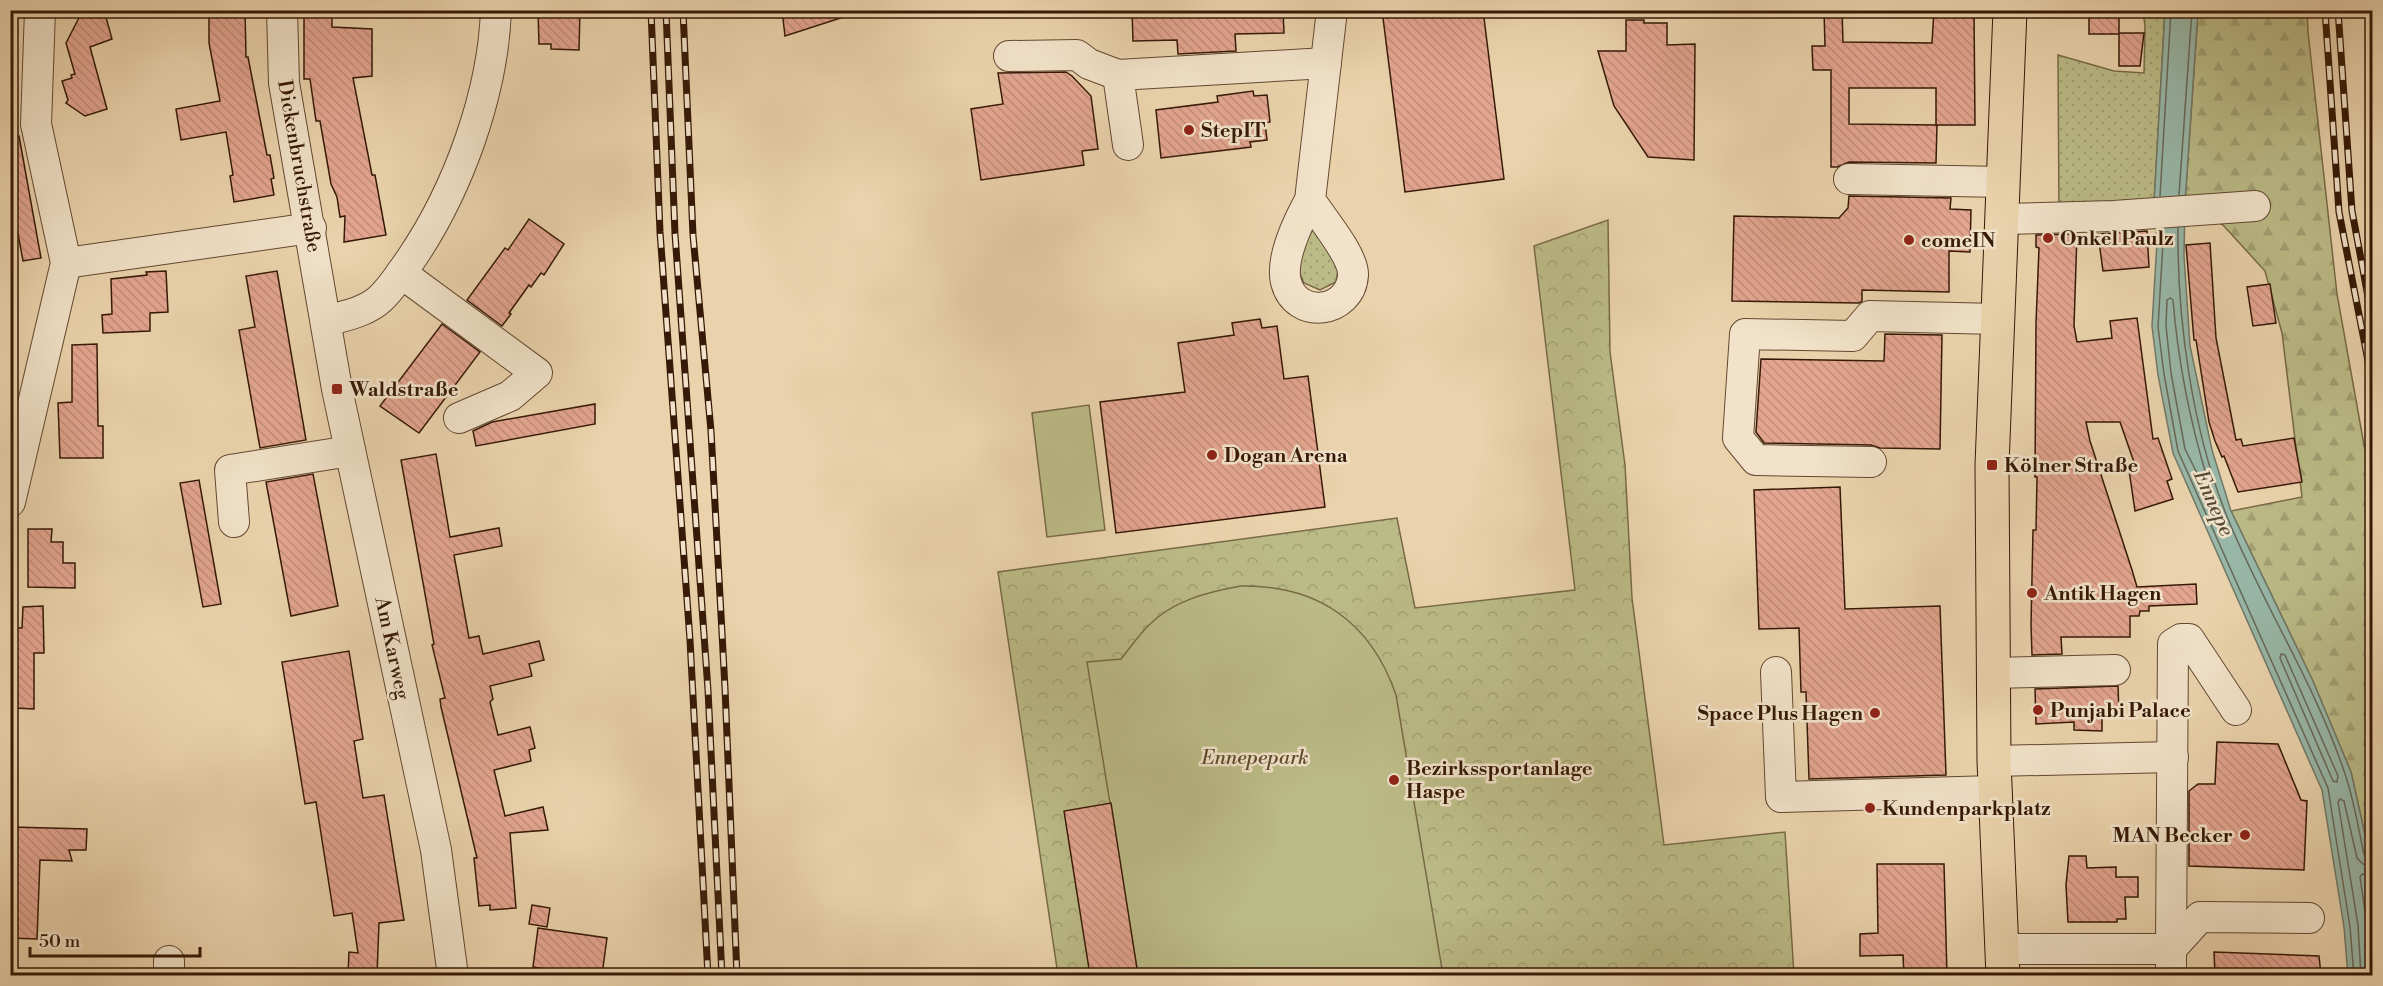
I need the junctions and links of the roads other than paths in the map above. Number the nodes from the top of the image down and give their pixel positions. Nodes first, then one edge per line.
1 (40, 10) edge
2 (282, 10) edge
3 (496, 10) edge
4 (1332, 10) edge
5 (2010, 10) edge
6 (1009, 56) dead end
7 (1326, 63) junction
8 (1118, 75) junction
9 (1128, 145) dead end
10 (1849, 179) dead end
11 (2004, 182) junction
12 (1310, 200) dead end
13 (2255, 206) dead end
14 (2003, 219) junction
15 (311, 228) junction
16 (66, 262) junction
17 (401, 273) junction
18 (1998, 319) junction
19 (326, 321) junction
20 (459, 418) dead end
21 (350, 451) junction
22 (1871, 462) dead end
23 (10, 502) edge
24 (234, 522) dead end
25 (2115, 670) dead end
26 (1776, 672) dead end
27 (1992, 673) junction
28 (2236, 710) dead end
29 (2173, 757) junction
30 (1994, 776) junction
31 (2309, 918) dead end
32 (2002, 962) edge
33 (2171, 962) edge
34 (453, 975) edge

1 - 16 street
2 - 15 street, Dickenbruchstraße
3 - 17 street
4 - 7 street
5 - 11 main road
6 - 8 street
7 - 8 street
7 - 12 street
8 - 9 street
10 - 11 street
11 - 14 main road
13 - 14 street
14 - 18 main road
15 - 16 street
15 - 19 street, Dickenbruchstraße
16 - 23 street
17 - 19 street
17 - 20 street
18 - 22 street
18 - 27 main road
19 - 21 street, Am Karweg
21 - 24 street
21 - 34 street, Am Karweg
25 - 27 street
26 - 30 street
27 - 30 main road
28 - 29 street
29 - 30 street
29 - 33 street
30 - 32 main road
31 - 33 street
32 - 33 street

